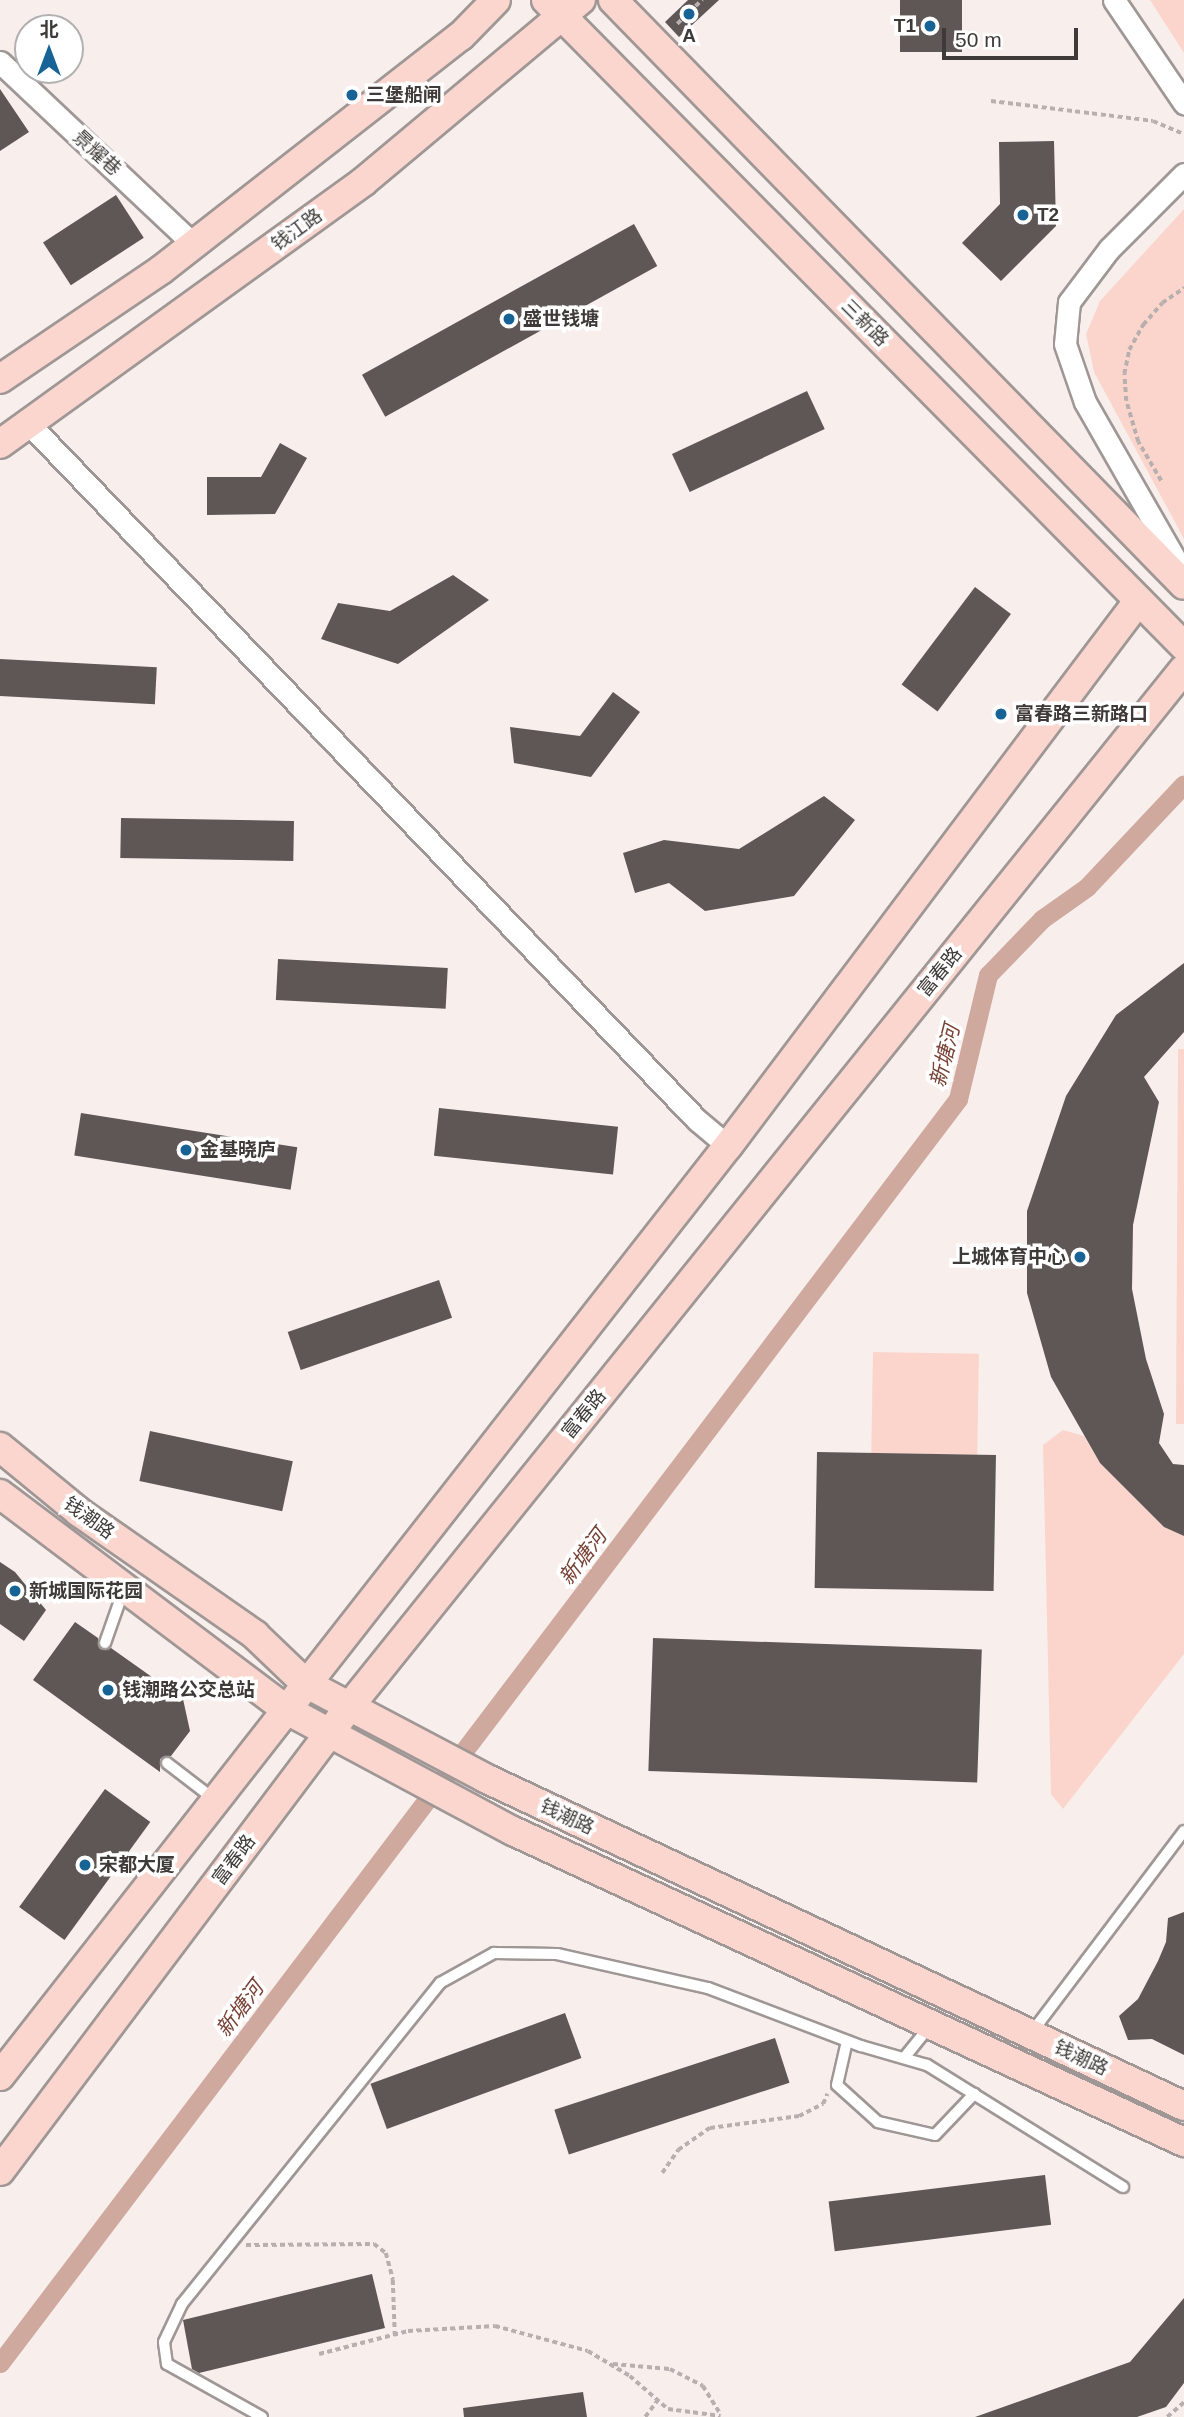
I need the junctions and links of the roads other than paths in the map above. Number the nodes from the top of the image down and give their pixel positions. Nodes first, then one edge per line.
1 (496, 0) edge
2 (613, 0) edge
3 (1114, 0) edge
4 (564, 6) edge
5 (0, 62) edge
6 (1184, 103) edge
7 (1184, 174) edge
8 (194, 245) junction
9 (0, 379) edge
10 (30, 425) junction
11 (0, 444) edge
12 (1184, 575) edge
13 (1184, 585) edge
14 (1184, 599) edge
15 (1139, 600) junction
16 (1184, 646) edge
17 (1184, 668) edge
18 (728, 1146) junction
19 (0, 1447) edge
20 (0, 1494) edge
21 (124, 1589) junction
22 (105, 1643) dead end
23 (305, 1683) junction
24 (349, 1707) junction
25 (285, 1709) junction
26 (329, 1733) junction
27 (167, 1763) dead end
28 (215, 1798) junction
29 (1184, 1831) edge
30 (930, 2024) junction
31 (1030, 2034) junction
32 (847, 2041) junction
33 (904, 2058) junction
34 (0, 2076) edge
35 (974, 2094) junction
36 (1184, 2106) edge
37 (1184, 2142) edge
38 (0, 2171) edge
39 (1123, 2187) dead end
40 (262, 2417) edge

1 - 8 main road
2 - 13 main road
3 - 6 street
4 - 10 main road, 钱江路
4 - 15 main road, 三新路
5 - 8 street, 景耀巷
7 - 12 street
8 - 9 main road
10 - 11 main road, 钱江路
10 - 18 street
14 - 15 main road
15 - 16 main road, 三新路
15 - 18 main road
17 - 24 main road, 富春路
18 - 23 main road
19 - 23 main road, 钱潮路
20 - 21 main road, 钱潮路
21 - 22 lane
21 - 25 main road, 钱潮路
23 - 24 main road, 钱潮路
23 - 25 main road
24 - 26 main road, 富春路
24 - 31 main road, 钱潮路
25 - 26 main road, 钱潮路
25 - 28 main road
26 - 30 main road, 钱潮路
26 - 38 main road, 富春路
27 - 28 lane
28 - 34 main road
29 - 31 lane
30 - 33 lane
30 - 37 main road, 钱潮路
31 - 36 main road, 钱潮路
32 - 33 lane
32 - 35 lane
32 - 40 lane
33 - 35 lane
35 - 39 lane

